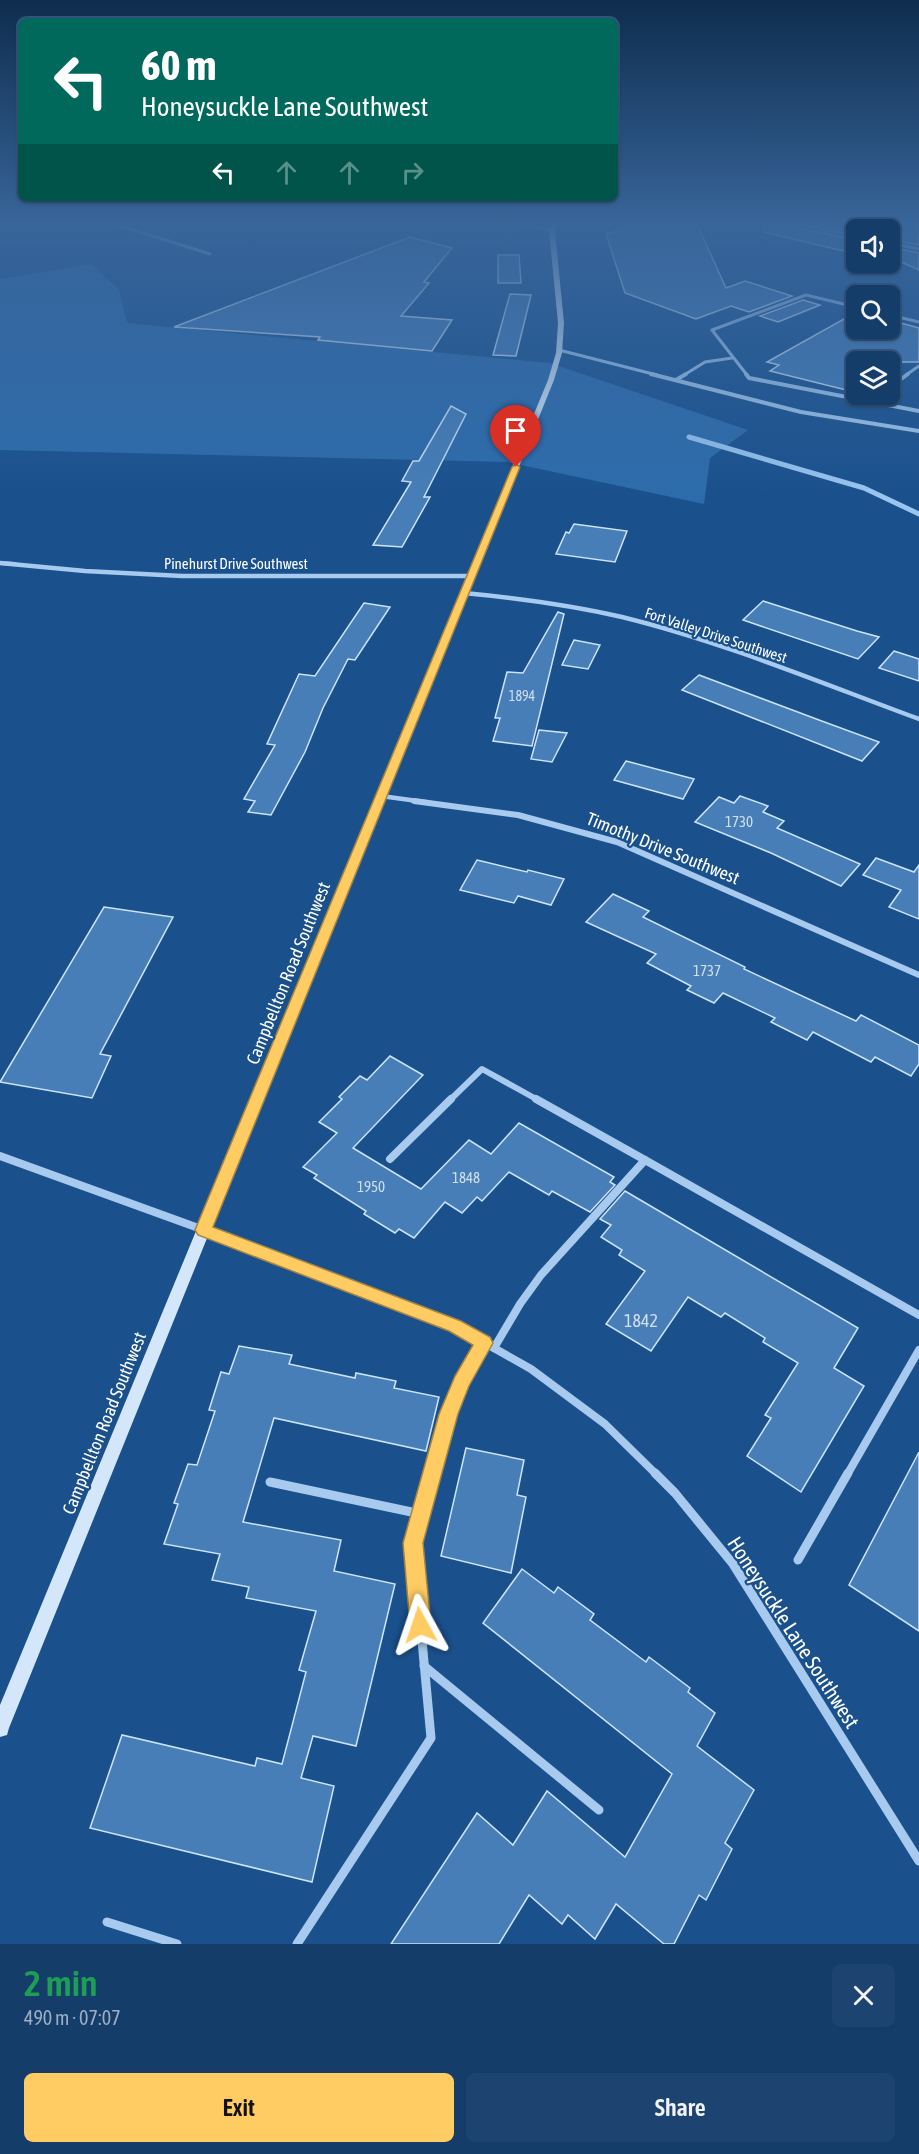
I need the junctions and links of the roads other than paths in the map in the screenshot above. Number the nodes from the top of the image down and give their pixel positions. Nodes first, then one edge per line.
1 (560, 315) edge
2 (753, 315) edge
3 (900, 317) edge
4 (919, 322) edge
5 (559, 350) junction
6 (732, 358) junction
7 (919, 366) edge
8 (676, 380) junction
9 (900, 380) edge
10 (846, 398) edge
11 (881, 405) edge
12 (919, 411) edge
13 (919, 431) edge
14 (0, 563) edge
15 (471, 576) junction
16 (464, 593) junction
17 (919, 719) edge
18 (381, 796) junction
19 (919, 975) edge
20 (0, 1156) edge
21 (390, 1159) dead end
22 (645, 1160) junction
23 (204, 1230) junction
24 (919, 1315) edge
25 (484, 1343) junction
26 (494, 1348) junction
27 (919, 1350) edge
28 (270, 1482) dead end
29 (421, 1514) junction
30 (798, 1560) dead end
31 (424, 1666) junction
32 (0, 1728) edge
33 (599, 1810) dead end
34 (919, 1861) edge
35 (107, 1922) dead end
36 (177, 1944) edge
37 (297, 1944) edge

1 - 5 main road, Campbellton Road Southwest
2 - 6 street
3 - 4 street
5 - 8 street
5 - 15 main road, Campbellton Road Southwest
6 - 8 street
6 - 10 street
7 - 9 street
8 - 13 street
11 - 12 street
14 - 15 street, Pinehurst Drive Southwest
15 - 16 main road, Campbellton Road Southwest
16 - 17 street, Fort Valley Drive Southwest
16 - 18 main road, Campbellton Road Southwest
18 - 19 street, Timothy Drive Southwest
18 - 23 main road, Campbellton Road Southwest
20 - 23 street, Honeysuckle Lane Southwest
21 - 22 street
22 - 24 street
22 - 26 street
23 - 25 street, Honeysuckle Lane Southwest
23 - 32 main road, Campbellton Road Southwest
25 - 26 street, Honeysuckle Lane Southwest
25 - 29 street
26 - 34 street, Honeysuckle Lane Southwest
27 - 30 street
28 - 29 street
29 - 31 street
31 - 33 street
31 - 37 street
35 - 36 street

